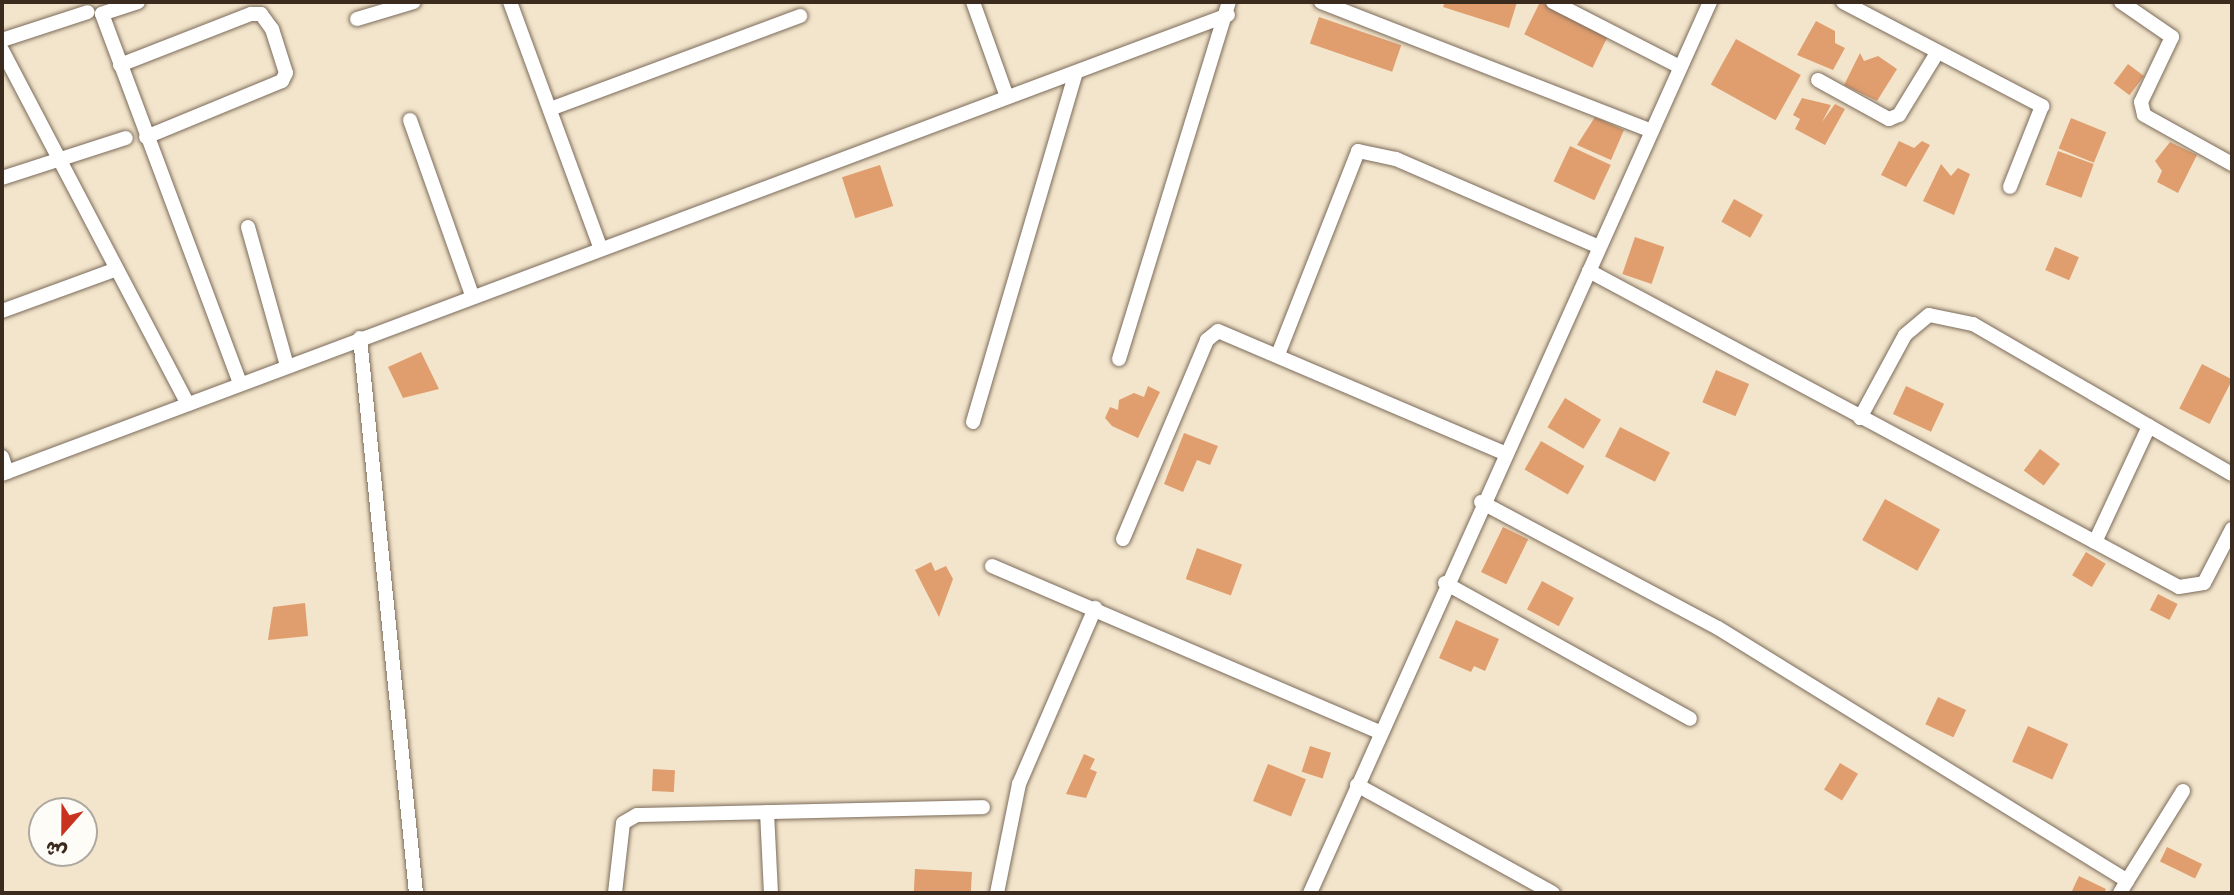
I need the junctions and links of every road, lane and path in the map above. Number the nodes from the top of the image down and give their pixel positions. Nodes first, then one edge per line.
1 (138, 2) edge
2 (414, 2) edge
3 (510, 2) edge
4 (973, 2) edge
5 (1321, 2) edge
6 (1553, 2) edge
7 (1710, 2) edge
8 (1843, 2) edge
9 (2121, 2) edge
10 (1228, 8) edge
11 (88, 12) dead end
12 (800, 16) dead end
13 (357, 19) dead end
14 (2, 40) edge
15 (2, 50) edge
16 (1937, 53) junction
17 (120, 65) junction
18 (1680, 67) junction
19 (1076, 73) junction
20 (1818, 80) dead end
21 (1007, 97) junction
22 (550, 109) junction
23 (410, 120) dead end
24 (1652, 131) junction
25 (145, 137) junction
26 (127, 138) dead end
27 (59, 159) junction
28 (2232, 164) edge
29 (2, 178) edge
30 (2010, 187) dead end
31 (248, 227) dead end
32 (600, 246) junction
33 (1600, 247) junction
34 (117, 269) junction
35 (1589, 271) junction
36 (472, 295) junction
37 (2, 311) edge
38 (360, 338) junction
39 (1279, 352) junction
40 (1119, 359) dead end
41 (287, 366) junction
42 (240, 384) junction
43 (188, 404) junction
44 (1860, 418) junction
45 (973, 422) dead end
46 (2149, 426) junction
47 (1504, 453) junction
48 (2, 457) edge
49 (4, 473) edge
50 (2232, 474) edge
51 (1482, 502) junction
52 (2232, 529) edge
53 (1123, 539) dead end
54 (2095, 542) junction
55 (992, 566) dead end
56 (1445, 583) junction
57 (1095, 608) junction
58 (1690, 719) dead end
59 (1380, 732) junction
60 (1357, 785) junction
61 (2183, 790) dead end
62 (983, 807) dead end
63 (767, 812) junction
64 (2123, 887) edge
65 (416, 893) edge
66 (615, 893) edge
67 (771, 893) edge
68 (997, 893) edge
69 (1310, 893) edge
70 (1553, 893) edge

1 - 17 street
2 - 13 street
3 - 22 street
4 - 21 street
5 - 24 street
6 - 18 street
7 - 18 street
8 - 16 street
9 - 28 street
10 - 19 street
10 - 40 street
11 - 14 street
12 - 22 street
15 - 27 street
16 - 20 street
16 - 30 street
17 - 25 street
17 - 25 street
18 - 24 street
19 - 21 street
19 - 45 street
21 - 32 street
22 - 32 street
23 - 36 street
24 - 33 street
25 - 42 street
26 - 27 street
27 - 29 street
27 - 34 street
31 - 41 street
32 - 36 street
33 - 35 street
33 - 39 street
34 - 37 street
34 - 43 street
35 - 44 street
35 - 47 street
36 - 38 street
38 - 41 street
38 - 65 street
39 - 47 street
39 - 53 street
41 - 42 street
42 - 43 street
43 - 49 street
44 - 46 street
44 - 54 street
46 - 50 street
46 - 54 street
47 - 51 street
48 - 49 street
51 - 56 street
51 - 64 street
52 - 54 street
55 - 57 street
56 - 58 street
56 - 59 street
57 - 59 street
57 - 68 street
59 - 60 street
60 - 69 street
60 - 70 street
61 - 64 street
62 - 63 street
63 - 66 street
63 - 67 street

